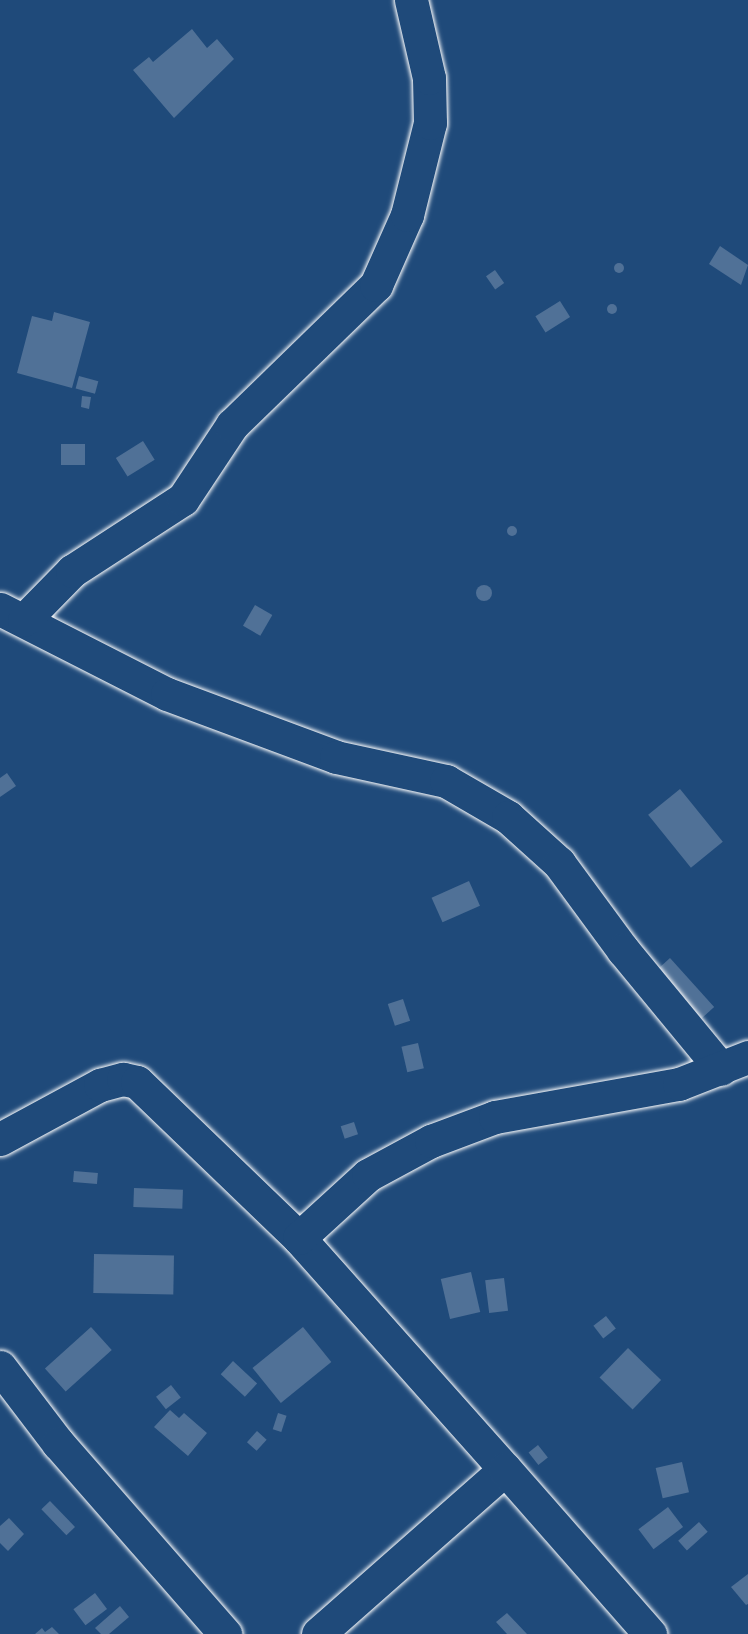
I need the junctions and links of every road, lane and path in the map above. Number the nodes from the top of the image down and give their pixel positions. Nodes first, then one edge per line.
1 (411, 0) edge
2 (12, 614) edge
3 (735, 1063) edge
4 (0, 1139) edge
5 (299, 1238) junction
6 (0, 1367) edge
7 (505, 1469) junction
8 (225, 1634) edge
9 (318, 1634) edge
10 (650, 1634) edge

1 - 2 street
2 - 3 street
3 - 5 street
4 - 5 street
5 - 7 street
6 - 8 street
7 - 9 street
7 - 10 street

